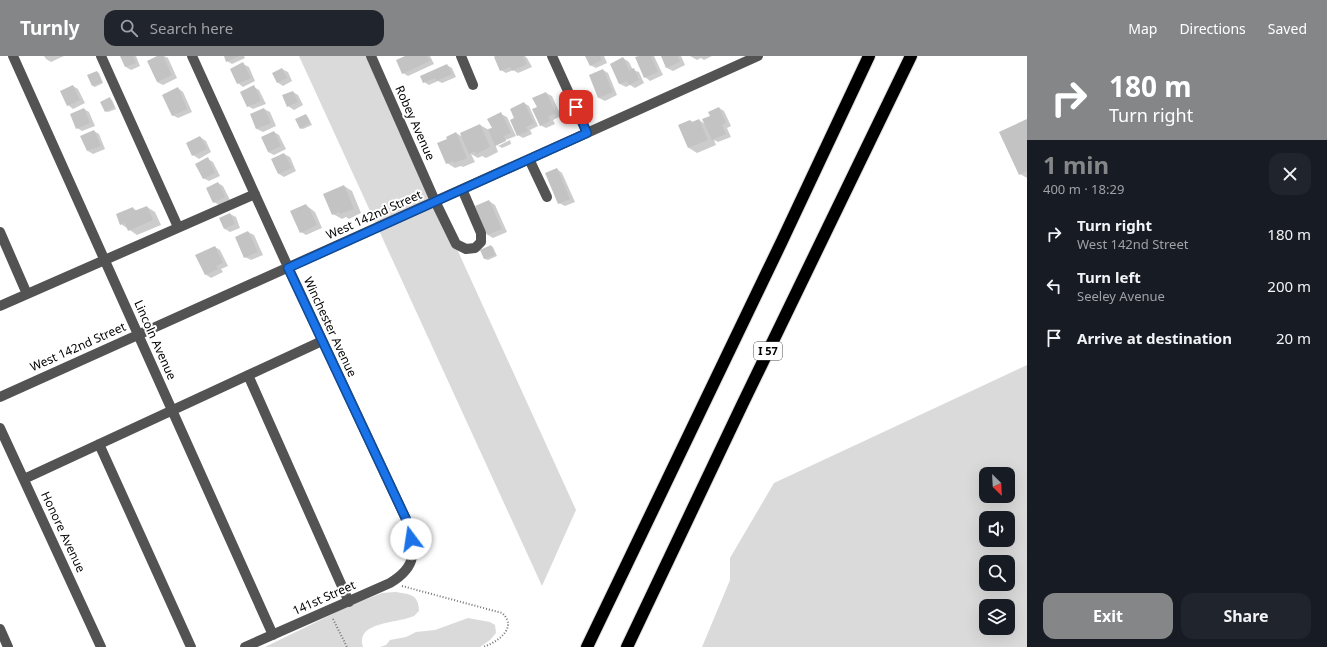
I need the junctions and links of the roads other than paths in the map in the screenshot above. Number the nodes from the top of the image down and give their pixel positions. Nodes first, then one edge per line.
1 (13, 56) edge
2 (101, 56) edge
3 (192, 56) edge
4 (371, 56) edge
5 (461, 56) edge
6 (552, 56) edge
7 (758, 56) edge
8 (869, 56) edge
9 (912, 56) edge
10 (737, 60) edge
11 (473, 85) dead end
12 (587, 133) junction
13 (529, 159) junction
14 (462, 189) junction
15 (255, 194) junction
16 (547, 197) dead end
17 (435, 201) junction
18 (178, 227) junction
19 (0, 232) edge
20 (104, 260) junction
21 (288, 268) junction
22 (27, 294) junction
23 (0, 306) edge
24 (138, 335) junction
25 (322, 341) junction
26 (248, 375) junction
27 (0, 397) edge
28 (172, 410) junction
29 (0, 428) edge
30 (99, 444) junction
31 (24, 479) junction
32 (408, 567) joint
33 (349, 602) junction
34 (0, 629) edge
35 (274, 635) junction
36 (8, 647) edge
37 (102, 647) edge
38 (191, 647) edge
39 (245, 647) edge
40 (587, 647) edge
41 (627, 647) edge

1 - 20 street, Lincoln Avenue
2 - 18 street
3 - 15 street, Winchester Avenue
4 - 17 street, Robey Avenue
5 - 11 street
6 - 12 street
7 - 10 street, West 142nd Street
8 - 40 highway
9 - 41 highway, I 57
10 - 12 street, West 142nd Street
12 - 13 street, West 142nd Street
13 - 14 street, West 142nd Street
13 - 16 street
14 - 17 street, West 142nd Street
14 - 17 street, Robey Avenue
15 - 18 street
15 - 21 street, Winchester Avenue
17 - 21 street, West 142nd Street
18 - 20 street
19 - 22 street
20 - 22 street
20 - 24 street, Lincoln Avenue
21 - 24 street, West 142nd Street
21 - 25 street, Winchester Avenue
22 - 23 street
24 - 27 street, West 142nd Street
24 - 28 street, Lincoln Avenue
25 - 26 street
25 - 32 street, Winchester Avenue
26 - 28 street
26 - 33 street
28 - 30 street
28 - 35 street, Lincoln Avenue
29 - 31 street, Honore Avenue
30 - 31 street
30 - 38 street
31 - 37 street, Honore Avenue
32 - 33 street, 141st Street
33 - 35 street, 141st Street
34 - 36 street
35 - 39 street, 141st Street

